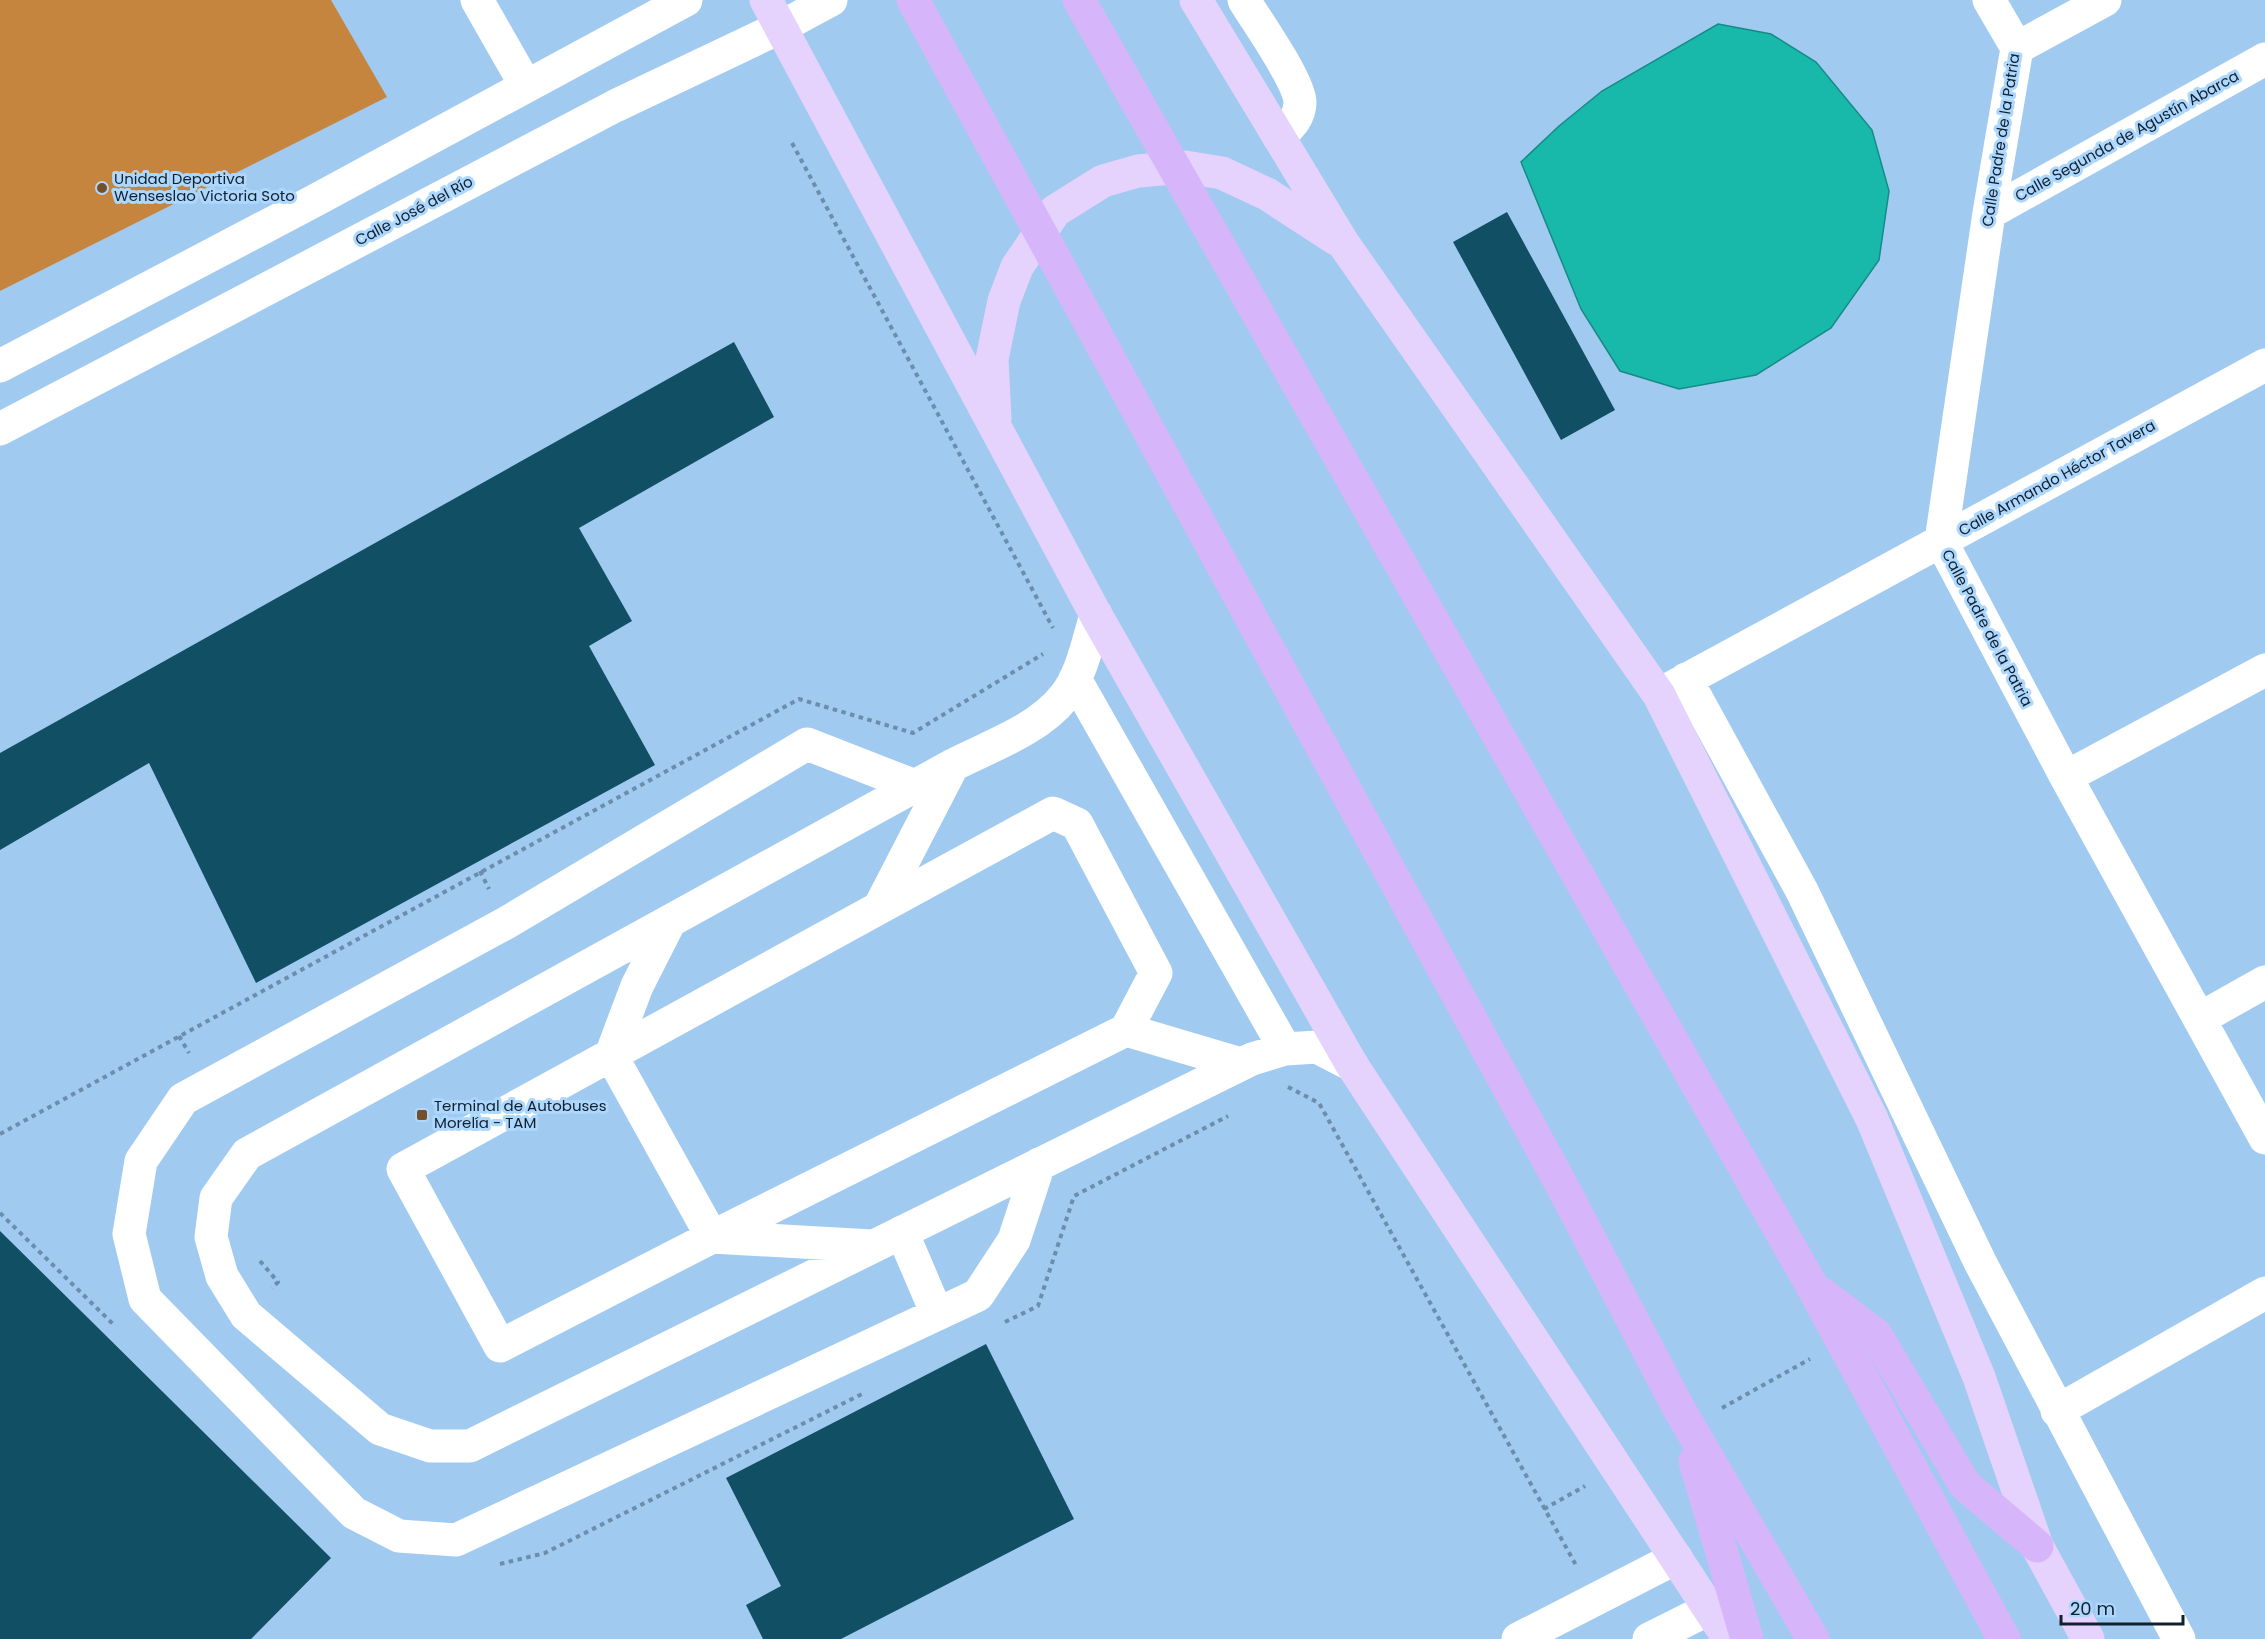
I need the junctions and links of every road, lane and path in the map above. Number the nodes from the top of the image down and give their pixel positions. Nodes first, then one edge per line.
1 (477, 0) edge
2 (686, 0) edge
3 (831, 0) edge
4 (913, 0) edge
5 (1079, 0) edge
6 (1196, 0) edge
7 (1244, 0) edge
8 (1989, 0) edge
9 (2104, 0) edge
10 (641, 10) edge
11 (772, 14) edge
12 (2017, 48) junction
13 (2265, 59) edge
14 (526, 86) junction
15 (1279, 136) junction
16 (792, 143) dead end
17 (1989, 213) junction
18 (1343, 243) junction
19 (2265, 365) edge
20 (0, 366) edge
21 (0, 429) edge
22 (996, 430) junction
23 (1941, 542) junction
24 (1096, 615) junction
25 (1051, 638) dead end
26 (1047, 646) dead end
27 (2265, 670) edge
28 (1075, 679) junction
29 (1673, 687) junction
30 (953, 765) junction
31 (2066, 777) junction
32 (915, 786) junction
33 (879, 908) junction
34 (670, 921) junction
35 (2265, 982) edge
36 (2201, 1018) junction
37 (1126, 1030) junction
38 (1286, 1049) junction
39 (611, 1055) junction
40 (1241, 1064) junction
41 (1352, 1065) junction
42 (1903, 1099) junction
43 (1872, 1119) junction
44 (0, 1134) edge
45 (2265, 1138) edge
46 (1039, 1164) junction
47 (902, 1232) junction
48 (712, 1237) junction
49 (872, 1246) junction
50 (1812, 1286) junction
51 (2265, 1293) edge
52 (938, 1314) junction
53 (1814, 1356) dead end
54 (1678, 1407) junction
55 (1721, 1409) dead end
56 (2057, 1410) junction
57 (1586, 1486) dead end
58 (1544, 1509) dead end
59 (2037, 1546) junction
60 (1676, 1558) junction
61 (1709, 1609) junction
62 (1518, 1639) edge
63 (1649, 1639) edge
64 (1730, 1639) edge
65 (1747, 1639) edge
66 (1813, 1639) edge
67 (2004, 1639) edge
68 (2088, 1639) edge
69 (2179, 1639) edge

1 - 14 street
2 - 10 street
3 - 11 street, Calle José del Río
4 - 54 highway
5 - 50 highway
6 - 15 main road
7 - 15 street
8 - 12 street, Calle Padre de la Patria
9 - 12 street
10 - 14 street
11 - 21 street, Calle José del Río
11 - 22 main road
12 - 17 street, Calle Padre de la Patria
13 - 17 street, Calle Segunda de Agustín Abarca
14 - 20 street
15 - 18 main road
16 - 25 path
17 - 23 street, Calle Padre de la Patria
18 - 22 main road
18 - 29 main road
19 - 23 street, Calle Armando Héctor Tavera
22 - 24 main road
23 - 29 street, Calle Armando Héctor Tavera
23 - 31 street, Calle Padre de la Patria
24 - 28 street
24 - 41 main road
26 - 44 path
27 - 31 street
28 - 30 street
28 - 38 street
29 - 42 street
29 - 43 main road
30 - 32 street
30 - 33 street
31 - 36 street, Calle Padre de la Patria
32 - 34 street
32 - 52 street
33 - 37 street
33 - 39 street
34 - 39 street
34 - 49 street
35 - 36 street
36 - 45 street, Calle Padre de la Patria
37 - 40 street
37 - 48 street
38 - 40 street
38 - 41 street
39 - 48 street
39 - 48 street
40 - 46 street
41 - 60 main road
42 - 43 street
42 - 56 street
43 - 59 main road
46 - 47 street
46 - 52 street
47 - 49 street
47 - 52 street
48 - 49 street
50 - 59 highway
50 - 67 highway
51 - 56 street
53 - 55 path
54 - 65 highway
54 - 66 highway
56 - 69 street
57 - 58 path
59 - 68 main road
60 - 61 main road
60 - 62 street
61 - 63 street
61 - 64 main road

